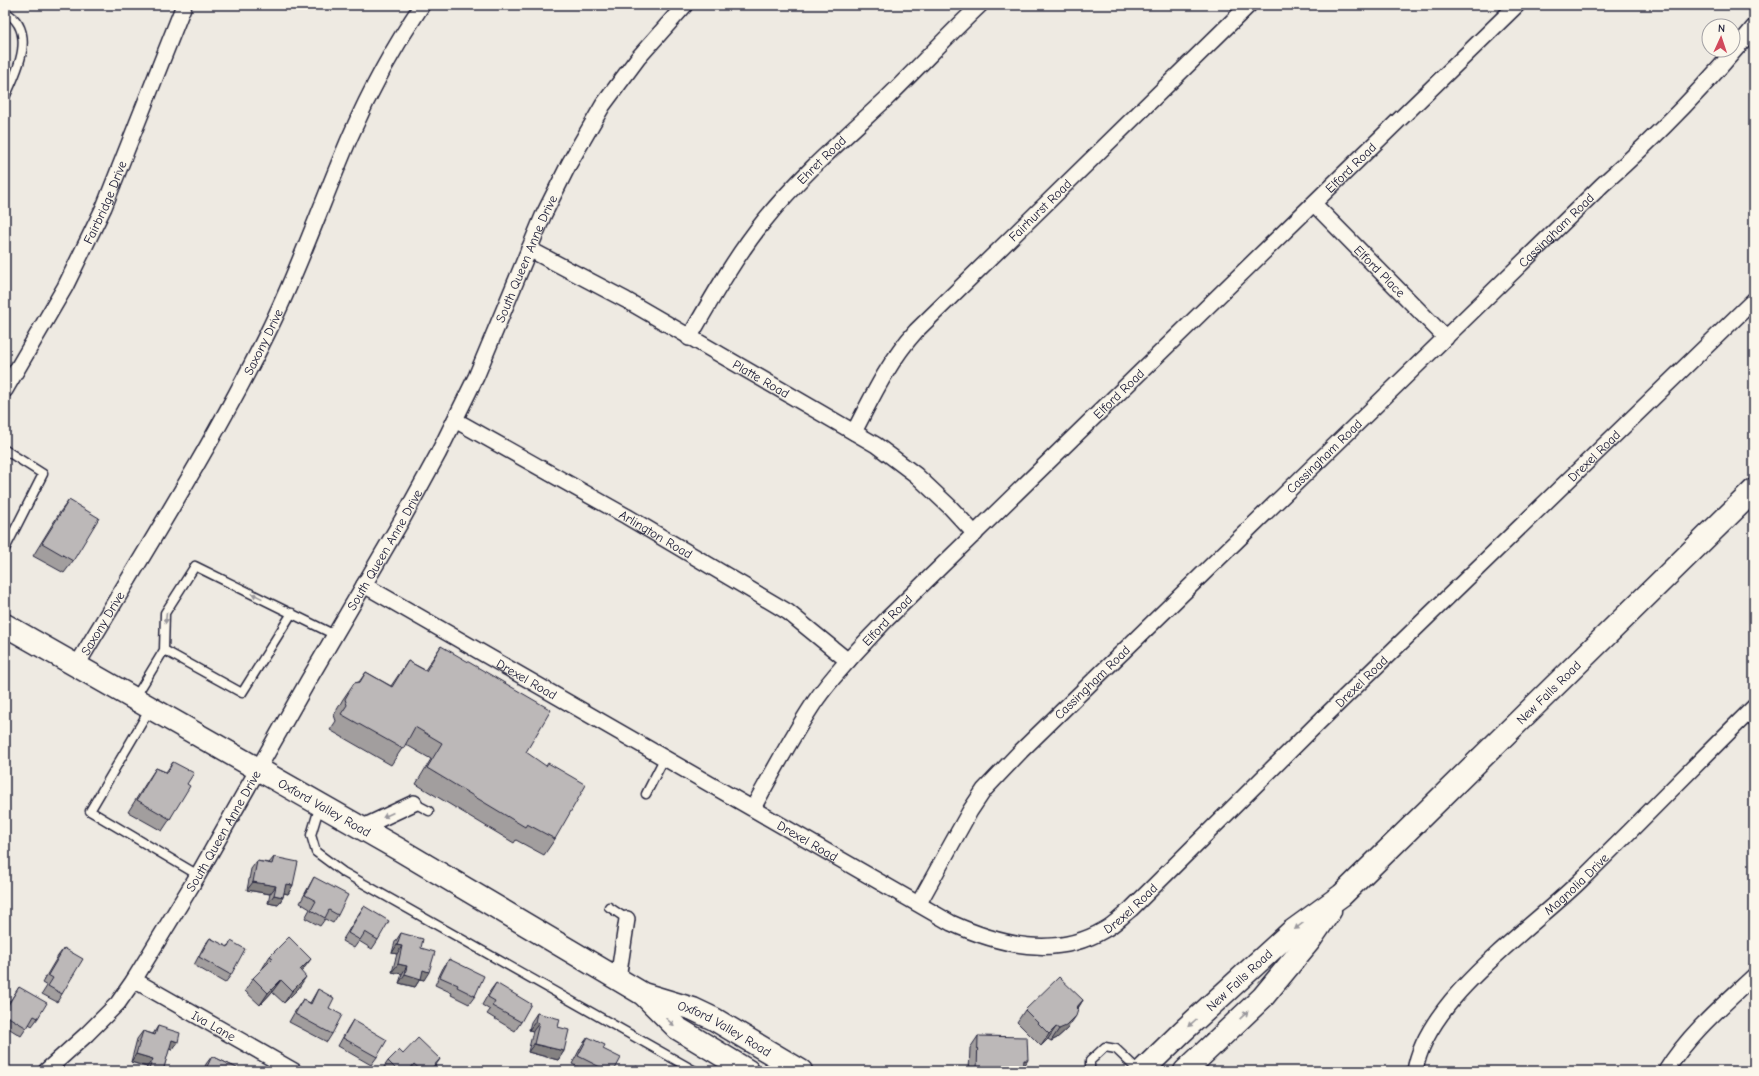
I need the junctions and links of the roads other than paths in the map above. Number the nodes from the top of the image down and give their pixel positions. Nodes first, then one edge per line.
1 (184, 5) edge
2 (422, 5) edge
3 (685, 5) edge
4 (980, 5) edge
5 (1249, 5) edge
6 (1517, 5) edge
7 (5, 12) edge
8 (1754, 27) edge
9 (5, 97) edge
10 (1314, 204) junction
11 (529, 248) junction
12 (1754, 300) edge
13 (690, 338) junction
14 (1446, 338) junction
15 (5, 390) edge
16 (455, 420) junction
17 (854, 432) junction
18 (5, 450) edge
19 (1754, 490) edge
20 (974, 534) junction
21 (5, 549) edge
22 (364, 585) junction
23 (292, 613) junction
24 (5, 624) edge
25 (335, 635) junction
26 (164, 650) junction
27 (848, 661) junction
28 (77, 665) junction
29 (143, 704) junction
30 (1754, 707) edge
31 (665, 757) junction
32 (259, 768) junction
33 (646, 794) dead end
34 (414, 803) joint
35 (320, 804) junction
36 (753, 808) junction
37 (429, 811) dead end
38 (361, 828) junction
39 (198, 876) junction
40 (1342, 895) junction
41 (919, 903) junction
42 (609, 907) dead end
43 (627, 919) joint
44 (1754, 976) edge
45 (618, 979) junction
46 (134, 980) junction
47 (643, 994) junction
48 (1191, 1069) edge
49 (46, 1071) edge
50 (294, 1071) edge
51 (695, 1071) edge
52 (748, 1071) edge
53 (802, 1071) edge
54 (1090, 1071) edge
55 (1140, 1071) edge
56 (1415, 1071) edge
57 (1666, 1071) edge

1 - 15 street, Fairbridge Drive
2 - 28 street, Saxony Drive
3 - 11 street, South Queen Anne Drive
4 - 13 street, Ehret Road
5 - 17 street, Fairhurst Road
6 - 10 street, Elford Road
7 - 9 lane
8 - 14 street, Cassingham Road
10 - 14 street, Elford Place
10 - 20 street, Elford Road
11 - 13 street, Platte Road
11 - 16 street, South Queen Anne Drive
12 - 41 street, Drexel Road
13 - 17 street, Platte Road
14 - 41 street, Cassingham Road
16 - 22 street, South Queen Anne Drive
16 - 27 street, Arlington Road
17 - 20 street, Platte Road
18 - 21 lane
19 - 40 main road, New Falls Road
20 - 27 street, Elford Road
22 - 25 street, South Queen Anne Drive
22 - 31 street, Drexel Road
23 - 25 lane
23 - 26 lane
23 -> 26 lane
24 - 28 main road, Oxford Valley Road
25 - 32 street, South Queen Anne Drive
26 - 29 lane
27 - 36 street, Elford Road
28 - 29 main road, Oxford Valley Road
29 - 32 main road, Oxford Valley Road
29 - 39 lane
30 - 56 street, Magnolia Drive
31 - 33 lane
31 - 36 street, Drexel Road
32 - 35 main road, Oxford Valley Road
32 - 39 street, South Queen Anne Drive
34 - 37 lane
34 -> 38 street
35 - 38 main road, Oxford Valley Road
35 - 51 lane
36 - 41 street, Drexel Road
38 - 45 main road, Oxford Valley Road
39 - 46 street, South Queen Anne Drive
48 -> 40 main road, New Falls Road
40 -> 55 main road, New Falls Road
42 - 43 lane
43 - 45 street
44 - 57 street
45 - 47 main road, Oxford Valley Road
46 - 49 street, South Queen Anne Drive
46 - 50 street, Iva Lane
47 -> 52 main road, Oxford Valley Road
47 - 53 main road, Oxford Valley Road
54 - 55 lane

